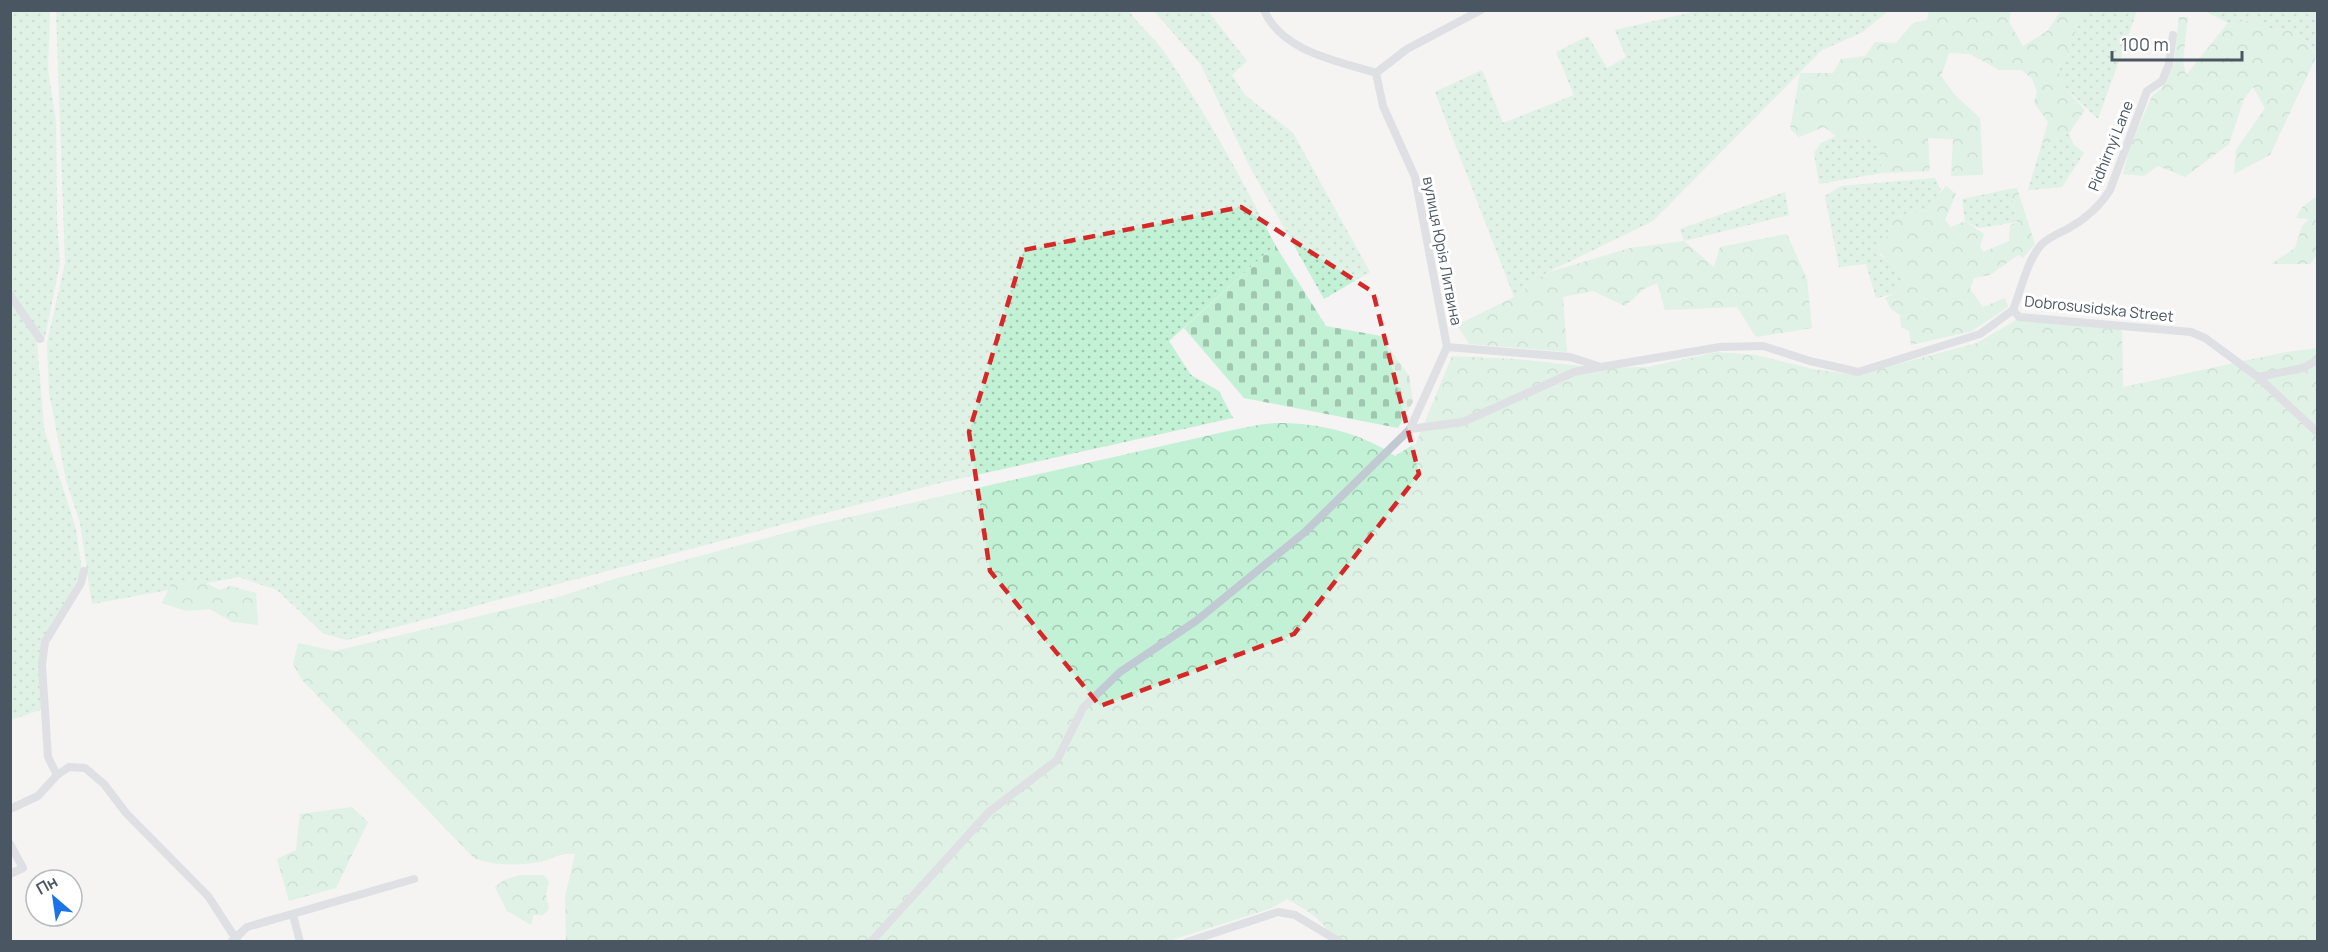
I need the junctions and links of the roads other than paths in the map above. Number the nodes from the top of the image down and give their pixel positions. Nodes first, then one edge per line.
1 (1264, 10) edge
2 (1481, 10) edge
3 (2174, 35) dead end
4 (1376, 73) junction
5 (10, 296) edge
6 (2013, 310) junction
7 (40, 339) dead end
8 (1447, 347) junction
9 (2318, 360) edge
10 (1601, 367) junction
11 (2258, 377) junction
12 (1410, 429) junction
13 (2318, 433) edge
14 (84, 571) dead end
15 (57, 775) junction
16 (10, 809) edge
17 (10, 844) edge
18 (10, 874) edge
19 (414, 879) dead end
20 (293, 915) junction
21 (235, 940) edge
22 (300, 942) edge
23 (871, 942) edge
24 (1187, 942) edge
25 (1340, 942) edge

1 - 4 street
2 - 4 street
3 - 6 street, Pidhirnyi Lane
4 - 8 street, вулиця Юрія Литвина
5 - 7 street
6 - 10 street, Dobrosusidska Street
6 - 11 street, Dobrosusidska Street
8 - 10 street, Dobrosusidska Street
8 - 12 street
9 - 11 street
10 - 12 street
11 - 13 street, Dobrosusidska Street
12 - 23 street
14 - 15 street
15 - 16 street
15 - 21 street
17 - 18 street
19 - 20 street
20 - 21 street
20 - 22 street
24 - 25 street

